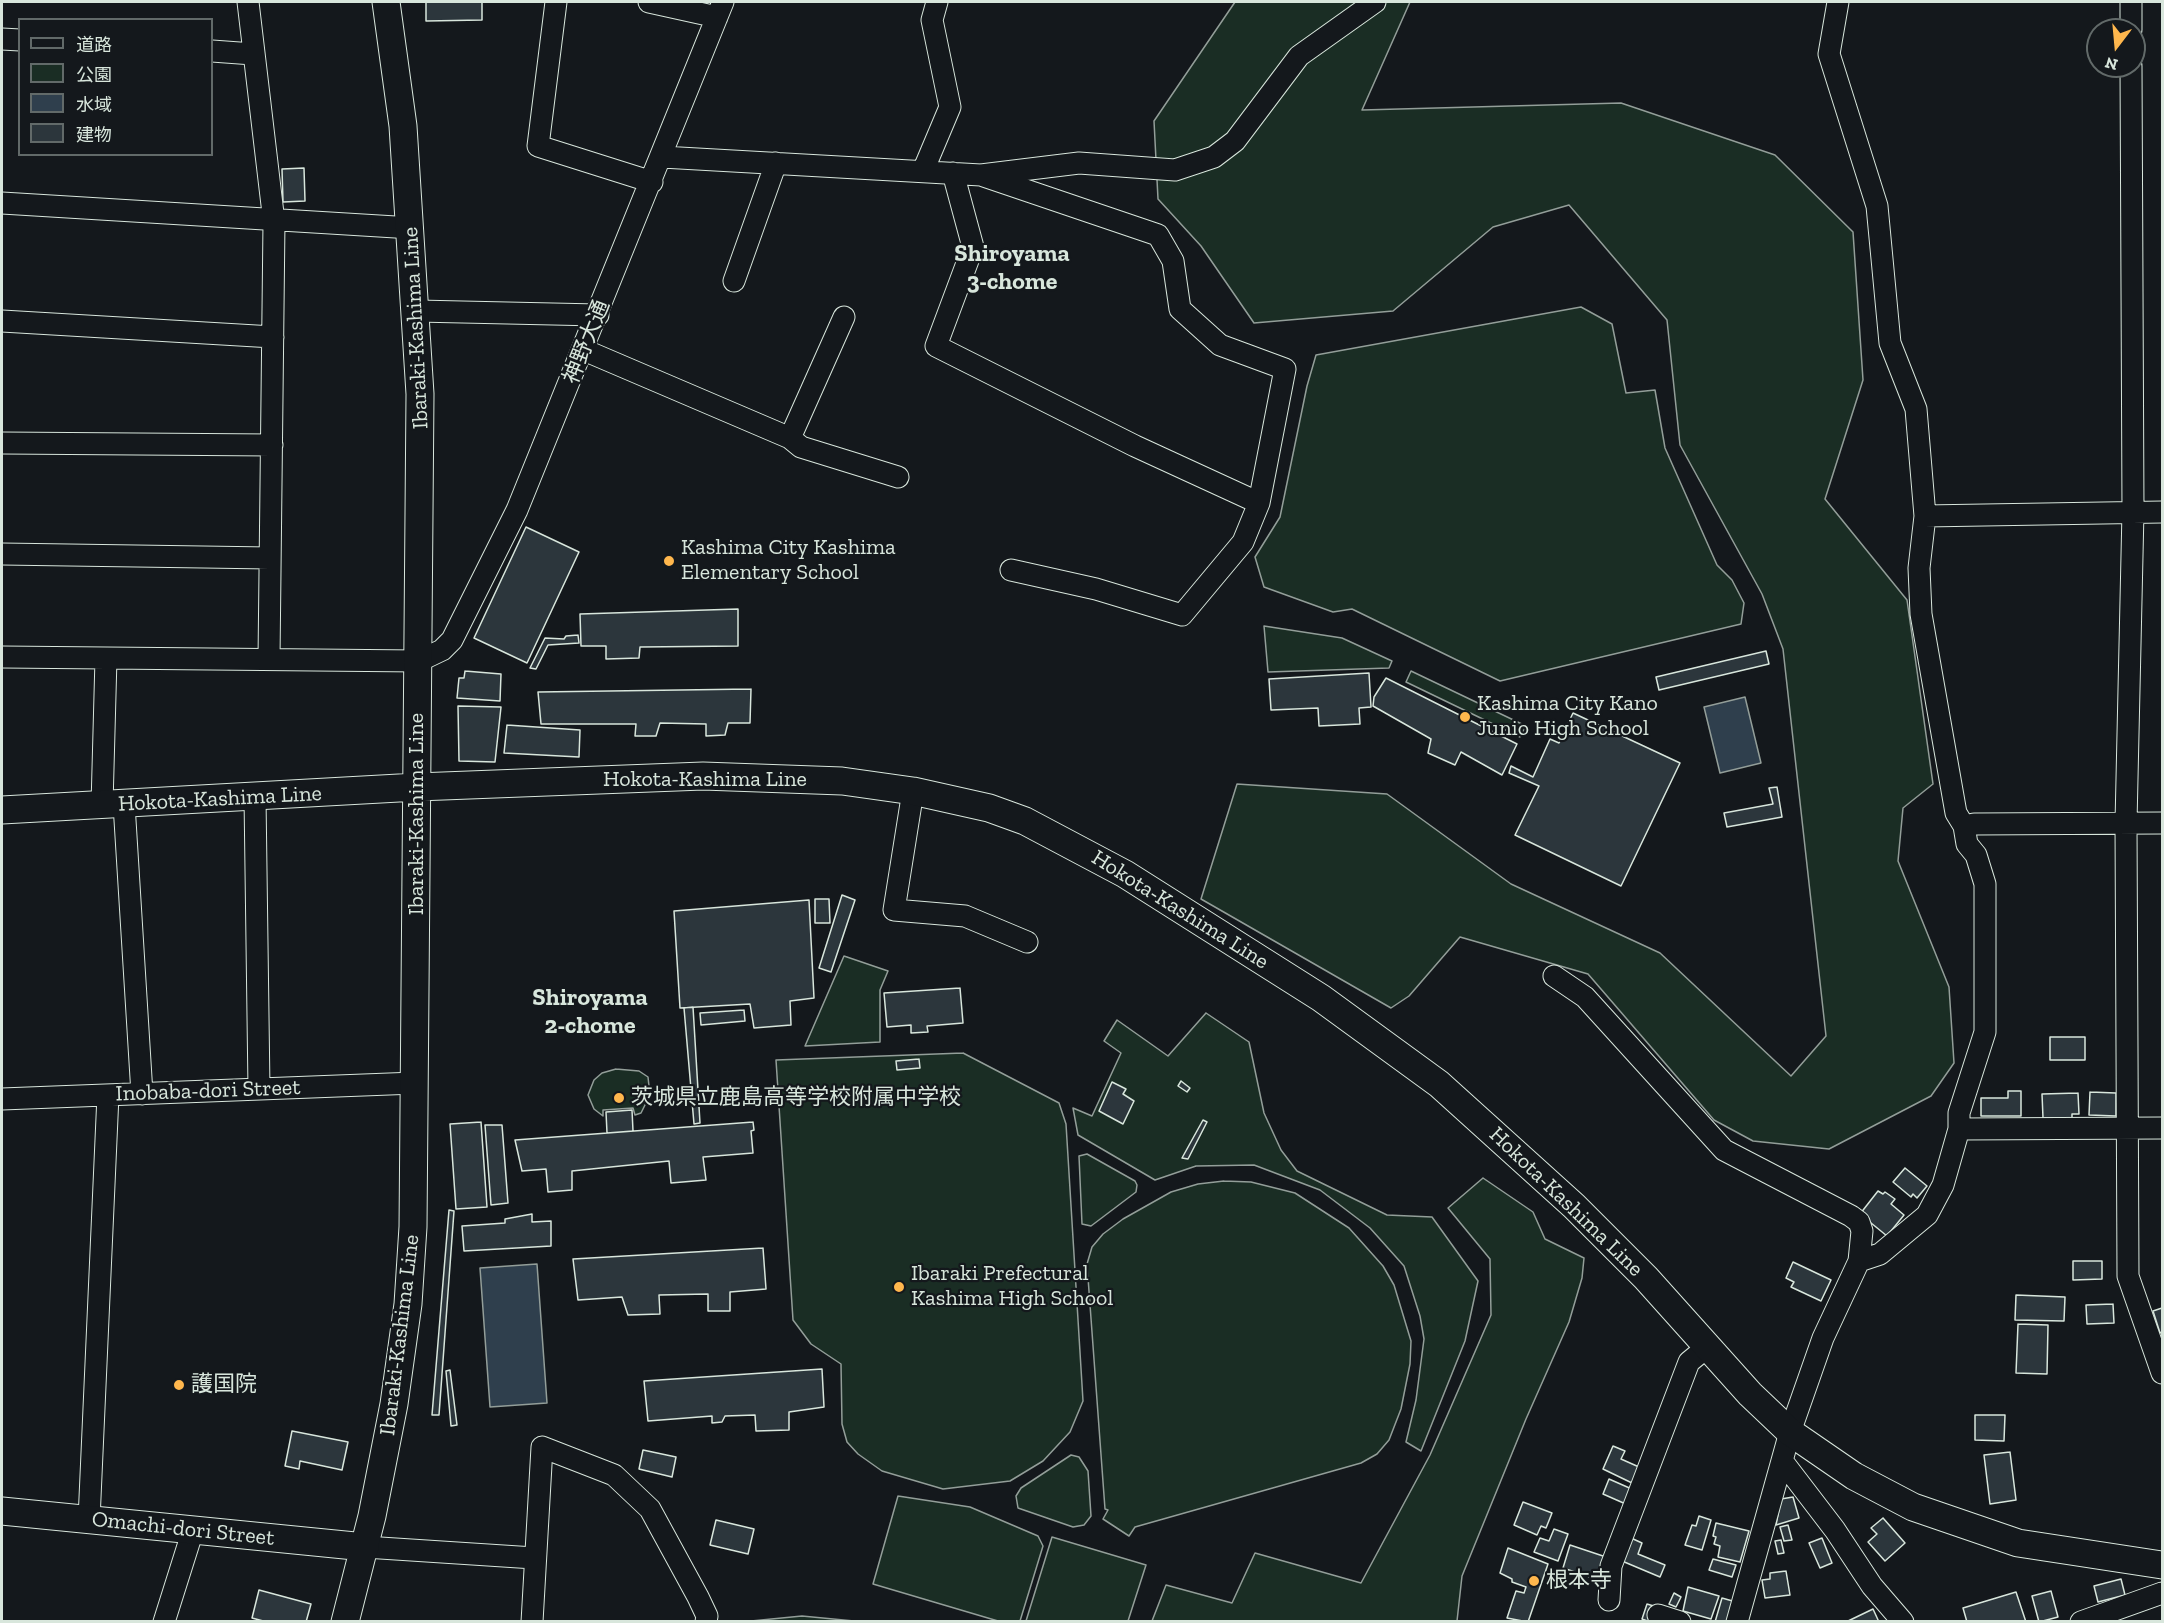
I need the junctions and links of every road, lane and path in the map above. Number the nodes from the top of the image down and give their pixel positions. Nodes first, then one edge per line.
1 (248, 2) edge
2 (386, 2) edge
3 (556, 2) edge
4 (649, 2) edge
5 (937, 2) edge
6 (1375, 2) edge
7 (1838, 2) edge
8 (2131, 2) edge
9 (720, 9) edge
10 (2131, 18) edge
11 (2, 39) edge
12 (18, 40) edge
13 (213, 51) edge
14 (253, 54) junction
15 (2131, 78) edge
16 (662, 157) junction
17 (776, 163) junction
18 (923, 171) junction
19 (953, 173) junction
20 (981, 175) junction
21 (652, 182) junction
22 (2, 203) edge
23 (274, 222) junction
24 (412, 228) junction
25 (734, 281) dead end
26 (417, 311) junction
27 (598, 315) junction
28 (844, 317) dead end
29 (2, 321) edge
30 (273, 336) junction
31 (584, 350) junction
32 (790, 438) junction
33 (2, 442) edge
34 (272, 445) junction
35 (898, 477) dead end
36 (1259, 503) junction
37 (2133, 511) junction
38 (2163, 512) edge
39 (1925, 516) junction
40 (2, 554) edge
41 (270, 558) junction
42 (1011, 570) dead end
43 (2, 657) edge
44 (106, 658) junction
45 (269, 659) junction
46 (419, 661) junction
47 (417, 787) junction
48 (913, 791) junction
49 (255, 797) junction
50 (113, 805) junction
51 (2, 810) edge
52 (2127, 823) junction
53 (2163, 823) edge
54 (1964, 826) junction
55 (1027, 942) dead end
56 (1554, 976) dead end
57 (415, 1083) junction
58 (259, 1089) junction
59 (142, 1094) junction
60 (108, 1095) junction
61 (2, 1099) edge
62 (2127, 1128) junction
63 (2163, 1128) edge
64 (1959, 1129) junction
65 (1859, 1261) junction
66 (1706, 1348) junction
67 (2163, 1373) edge
68 (1790, 1432) junction
69 (1782, 1462) junction
70 (2, 1511) edge
71 (89, 1520) junction
72 (193, 1530) junction
73 (365, 1547) junction
74 (534, 1558) junction
75 (2163, 1565) edge
76 (2163, 1593) edge
77 (1609, 1600) dead end
78 (1658, 1615) dead end
79 (164, 1622) edge
80 (345, 1622) edge
81 (532, 1622) edge
82 (706, 1622) edge
83 (1680, 1622) edge
84 (1737, 1622) edge
85 (1903, 1622) edge
86 (2082, 1622) edge

1 - 14 street
2 - 24 main road, Ibaraki-Kashima Line
3 - 21 street
4 - 9 street
5 - 18 street
6 - 20 street
7 - 39 street
8 - 10 street
9 - 16 street, 神野大通
11 - 12 street
13 - 14 street
14 - 23 street
15 - 37 street
16 - 17 street
16 - 21 street, 神野大通
17 - 18 street
17 - 25 street
18 - 19 street
19 - 20 street
19 - 36 street
20 - 36 street
21 - 27 street, 神野大通
22 - 23 street
23 - 24 street
23 - 30 street
24 - 26 main road, Ibaraki-Kashima Line
26 - 27 street
26 - 46 main road, Ibaraki-Kashima Line
27 - 31 street, 神野大通
28 - 32 street
29 - 30 street
30 - 34 street
31 - 32 street
31 - 46 street, 神野大通
32 - 35 street
33 - 34 street
34 - 41 street
36 - 42 street
37 - 38 street
37 - 39 street
37 - 52 street
39 - 54 street
40 - 41 street
41 - 45 street
43 - 44 street
44 - 45 street
44 - 50 street
45 - 46 street
46 - 47 main road, Ibaraki-Kashima Line
47 - 48 main road, Hokota-Kashima Line
47 - 49 main road, Hokota-Kashima Line
47 - 57 main road, Ibaraki-Kashima Line
48 - 55 street
48 - 66 main road, Hokota-Kashima Line
49 - 50 main road, Hokota-Kashima Line
49 - 58 street
50 - 51 main road, Hokota-Kashima Line
50 - 59 street
52 - 53 street
52 - 54 street
52 - 62 street
54 - 64 street
56 - 65 street
57 - 58 street, Inobaba-dori Street
57 - 73 main road, Ibaraki-Kashima Line
58 - 59 street, Inobaba-dori Street
59 - 60 street, Inobaba-dori Street
60 - 61 street, Inobaba-dori Street
60 - 71 street
62 - 63 street
62 - 64 street
62 - 67 street
64 - 65 street
65 - 68 street
66 - 68 main road, Hokota-Kashima Line
66 - 77 street
68 - 69 street
68 - 75 main road, Hokota-Kashima Line
69 - 84 street
69 - 85 street
70 - 71 main road, Omachi-dori Street
71 - 72 main road, Omachi-dori Street
72 - 73 main road, Omachi-dori Street
72 - 79 street
73 - 74 street
73 - 80 main road, Ibaraki-Kashima Line
74 - 81 street
74 - 82 street
76 - 86 street
78 - 83 street

